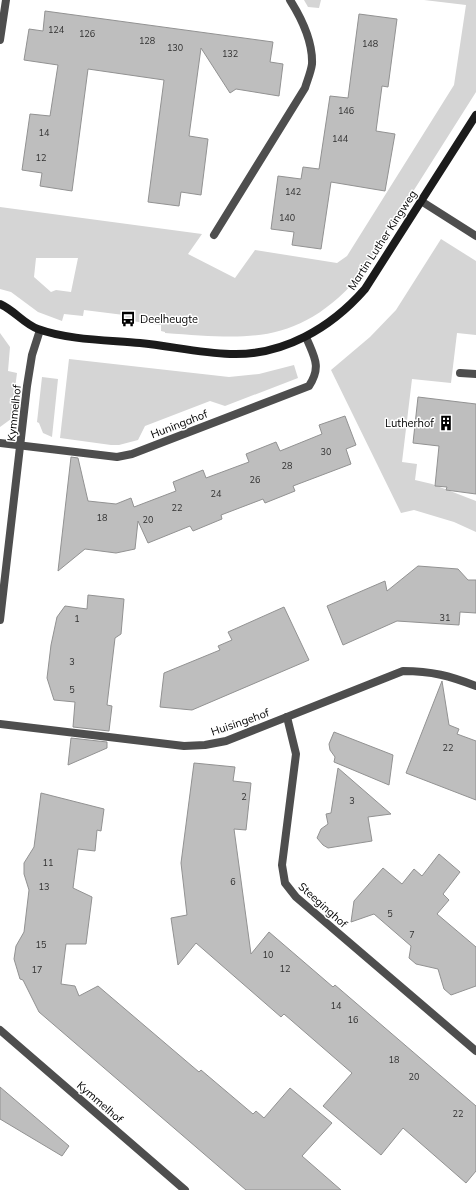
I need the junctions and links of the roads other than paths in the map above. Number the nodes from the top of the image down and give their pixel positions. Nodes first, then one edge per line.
1 (6, 0) edge
2 (290, 0) edge
3 (0, 40) edge
4 (476, 115) edge
5 (421, 201) junction
6 (214, 235) dead end
7 (476, 236) edge
8 (0, 304) edge
9 (40, 330) junction
10 (306, 337) junction
11 (460, 372) dead end
12 (476, 374) edge
13 (0, 443) edge
14 (21, 445) junction
15 (0, 620) edge
16 (476, 686) edge
17 (287, 717) junction
18 (0, 724) edge
19 (0, 1030) edge
20 (476, 1051) edge
21 (185, 1190) edge

1 - 3 street
2 - 6 street
4 - 5 street, Martin Luther Kingweg
5 - 7 street
5 - 10 street, Martin Luther Kingweg
8 - 9 street, Martin Luther Kingweg
9 - 10 street, Martin Luther Kingweg
9 - 14 street, Kymmelhof
10 - 14 street, Huningahof
11 - 12 street
13 - 14 street, Huningahof
14 - 15 street, Kymmelhof
16 - 17 street, Huisingehof
17 - 18 street, Huisingehof
17 - 20 street, Steeginghof
19 - 21 street, Kymmelhof

